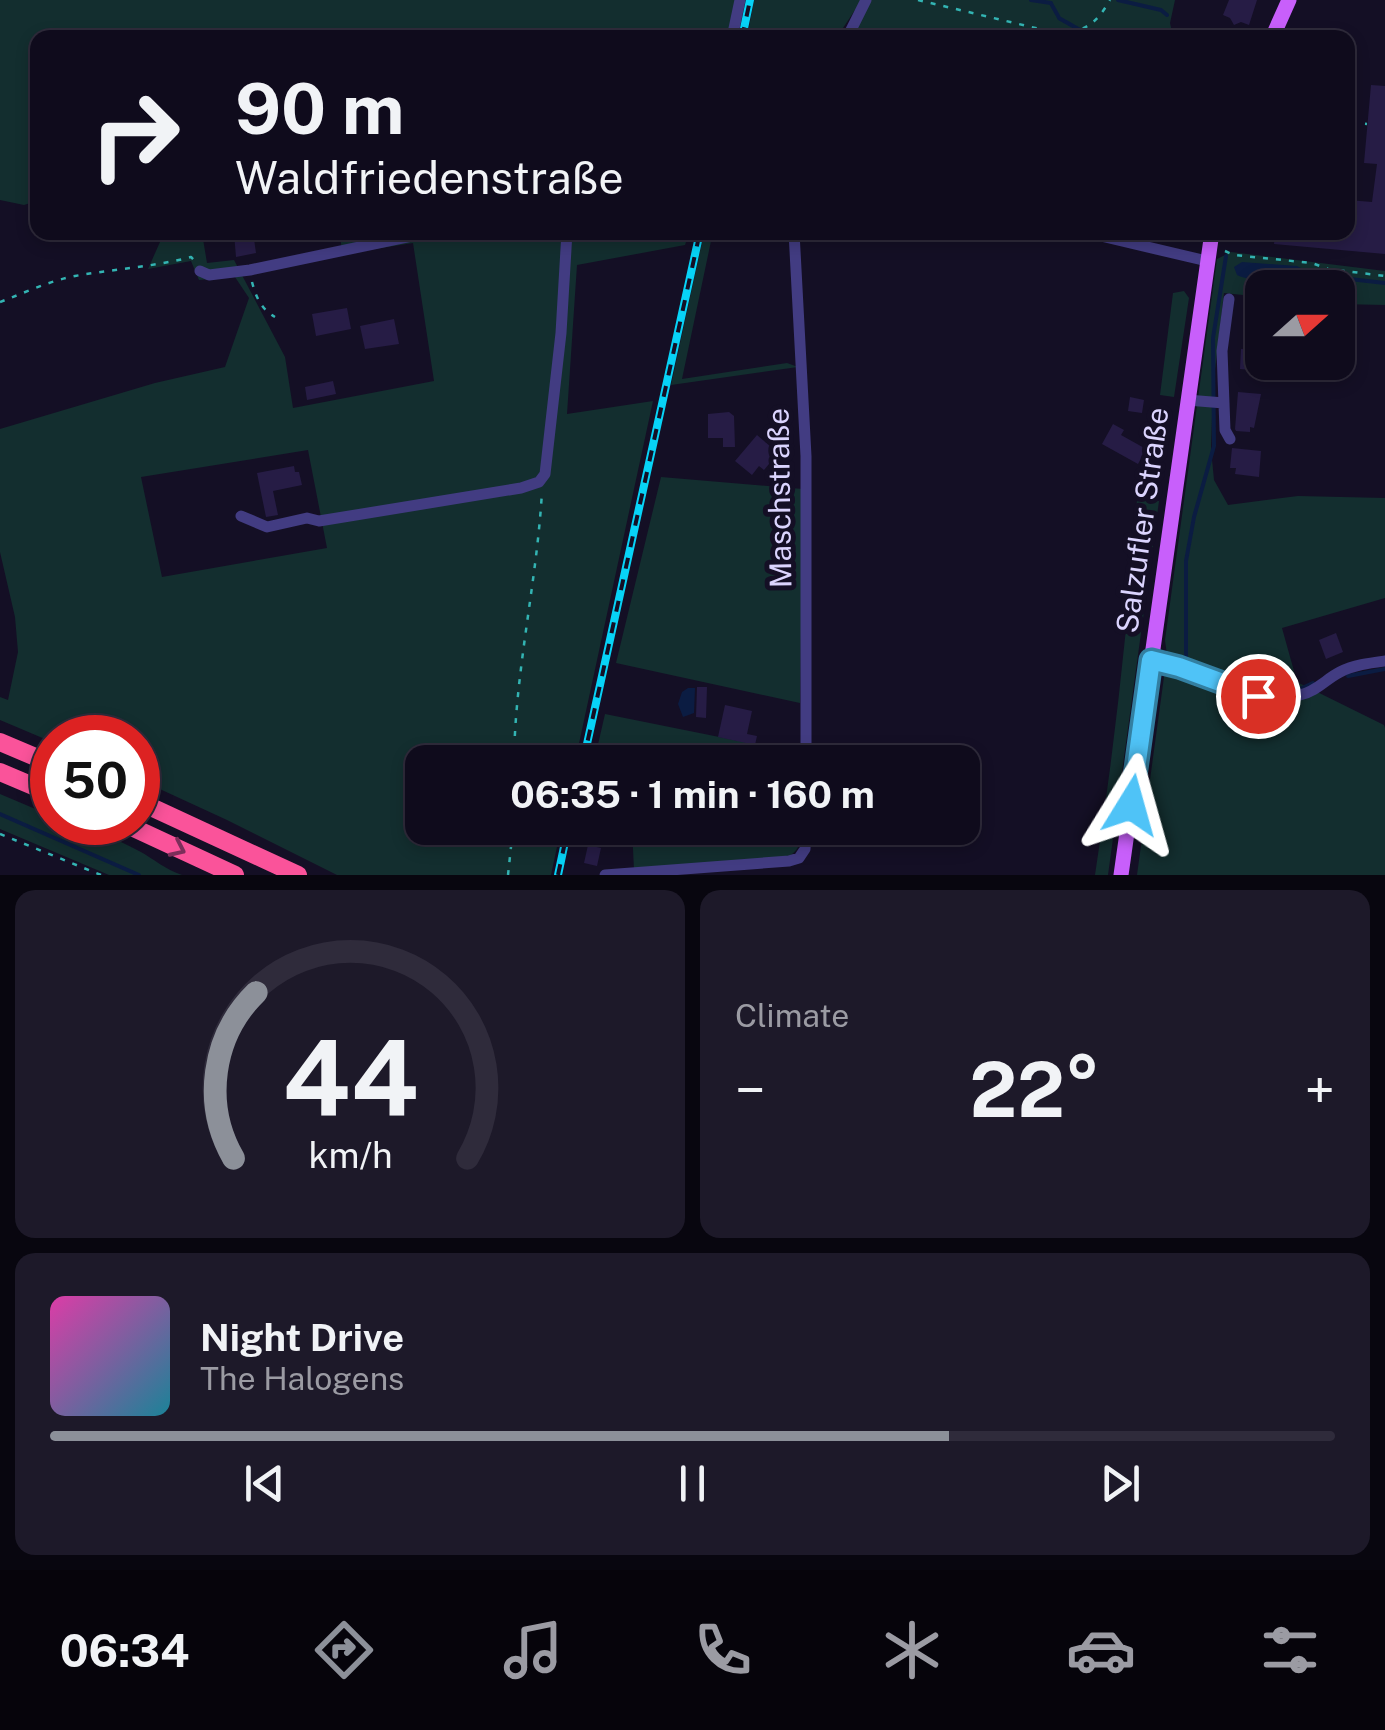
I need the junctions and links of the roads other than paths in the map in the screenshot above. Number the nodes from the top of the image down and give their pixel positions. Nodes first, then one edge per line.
1 (740, 0) edge
2 (866, 0) edge
3 (1288, 0) edge
4 (734, 30) edge
5 (851, 30) edge
6 (1275, 30) edge
7 (394, 240) edge
8 (567, 240) edge
9 (794, 240) edge
10 (1156, 240) edge
11 (1210, 246) edge
12 (200, 270) road end
13 (1229, 299) dead end
14 (1187, 400) junction
15 (1217, 403) junction
16 (1230, 438) dead end
17 (241, 516) dead end
18 (1151, 660) junction
19 (1385, 661) edge
20 (0, 742) edge
21 (806, 745) edge
22 (30, 755) edge
23 (0, 772) edge
24 (30, 785) edge
25 (160, 811) edge
26 (160, 840) edge
27 (805, 845) edge
28 (235, 875) edge
29 (298, 875) edge
30 (605, 875) edge
31 (1121, 875) edge

1 - 4 street
2 - 5 street
3 - 6 main road
7 - 12 street
8 - 17 street
9 - 21 street, Maschstraße
10 - 11 street
11 - 14 main road, Salzufler Straße
13 - 15 street
14 - 15 street
14 - 18 main road, Salzufler Straße
15 - 16 street
18 - 19 street
18 - 31 main road, Salzufler Straße
20 - 22 highway
23 - 24 highway
25 - 29 highway
26 -> 28 highway
27 - 30 street

